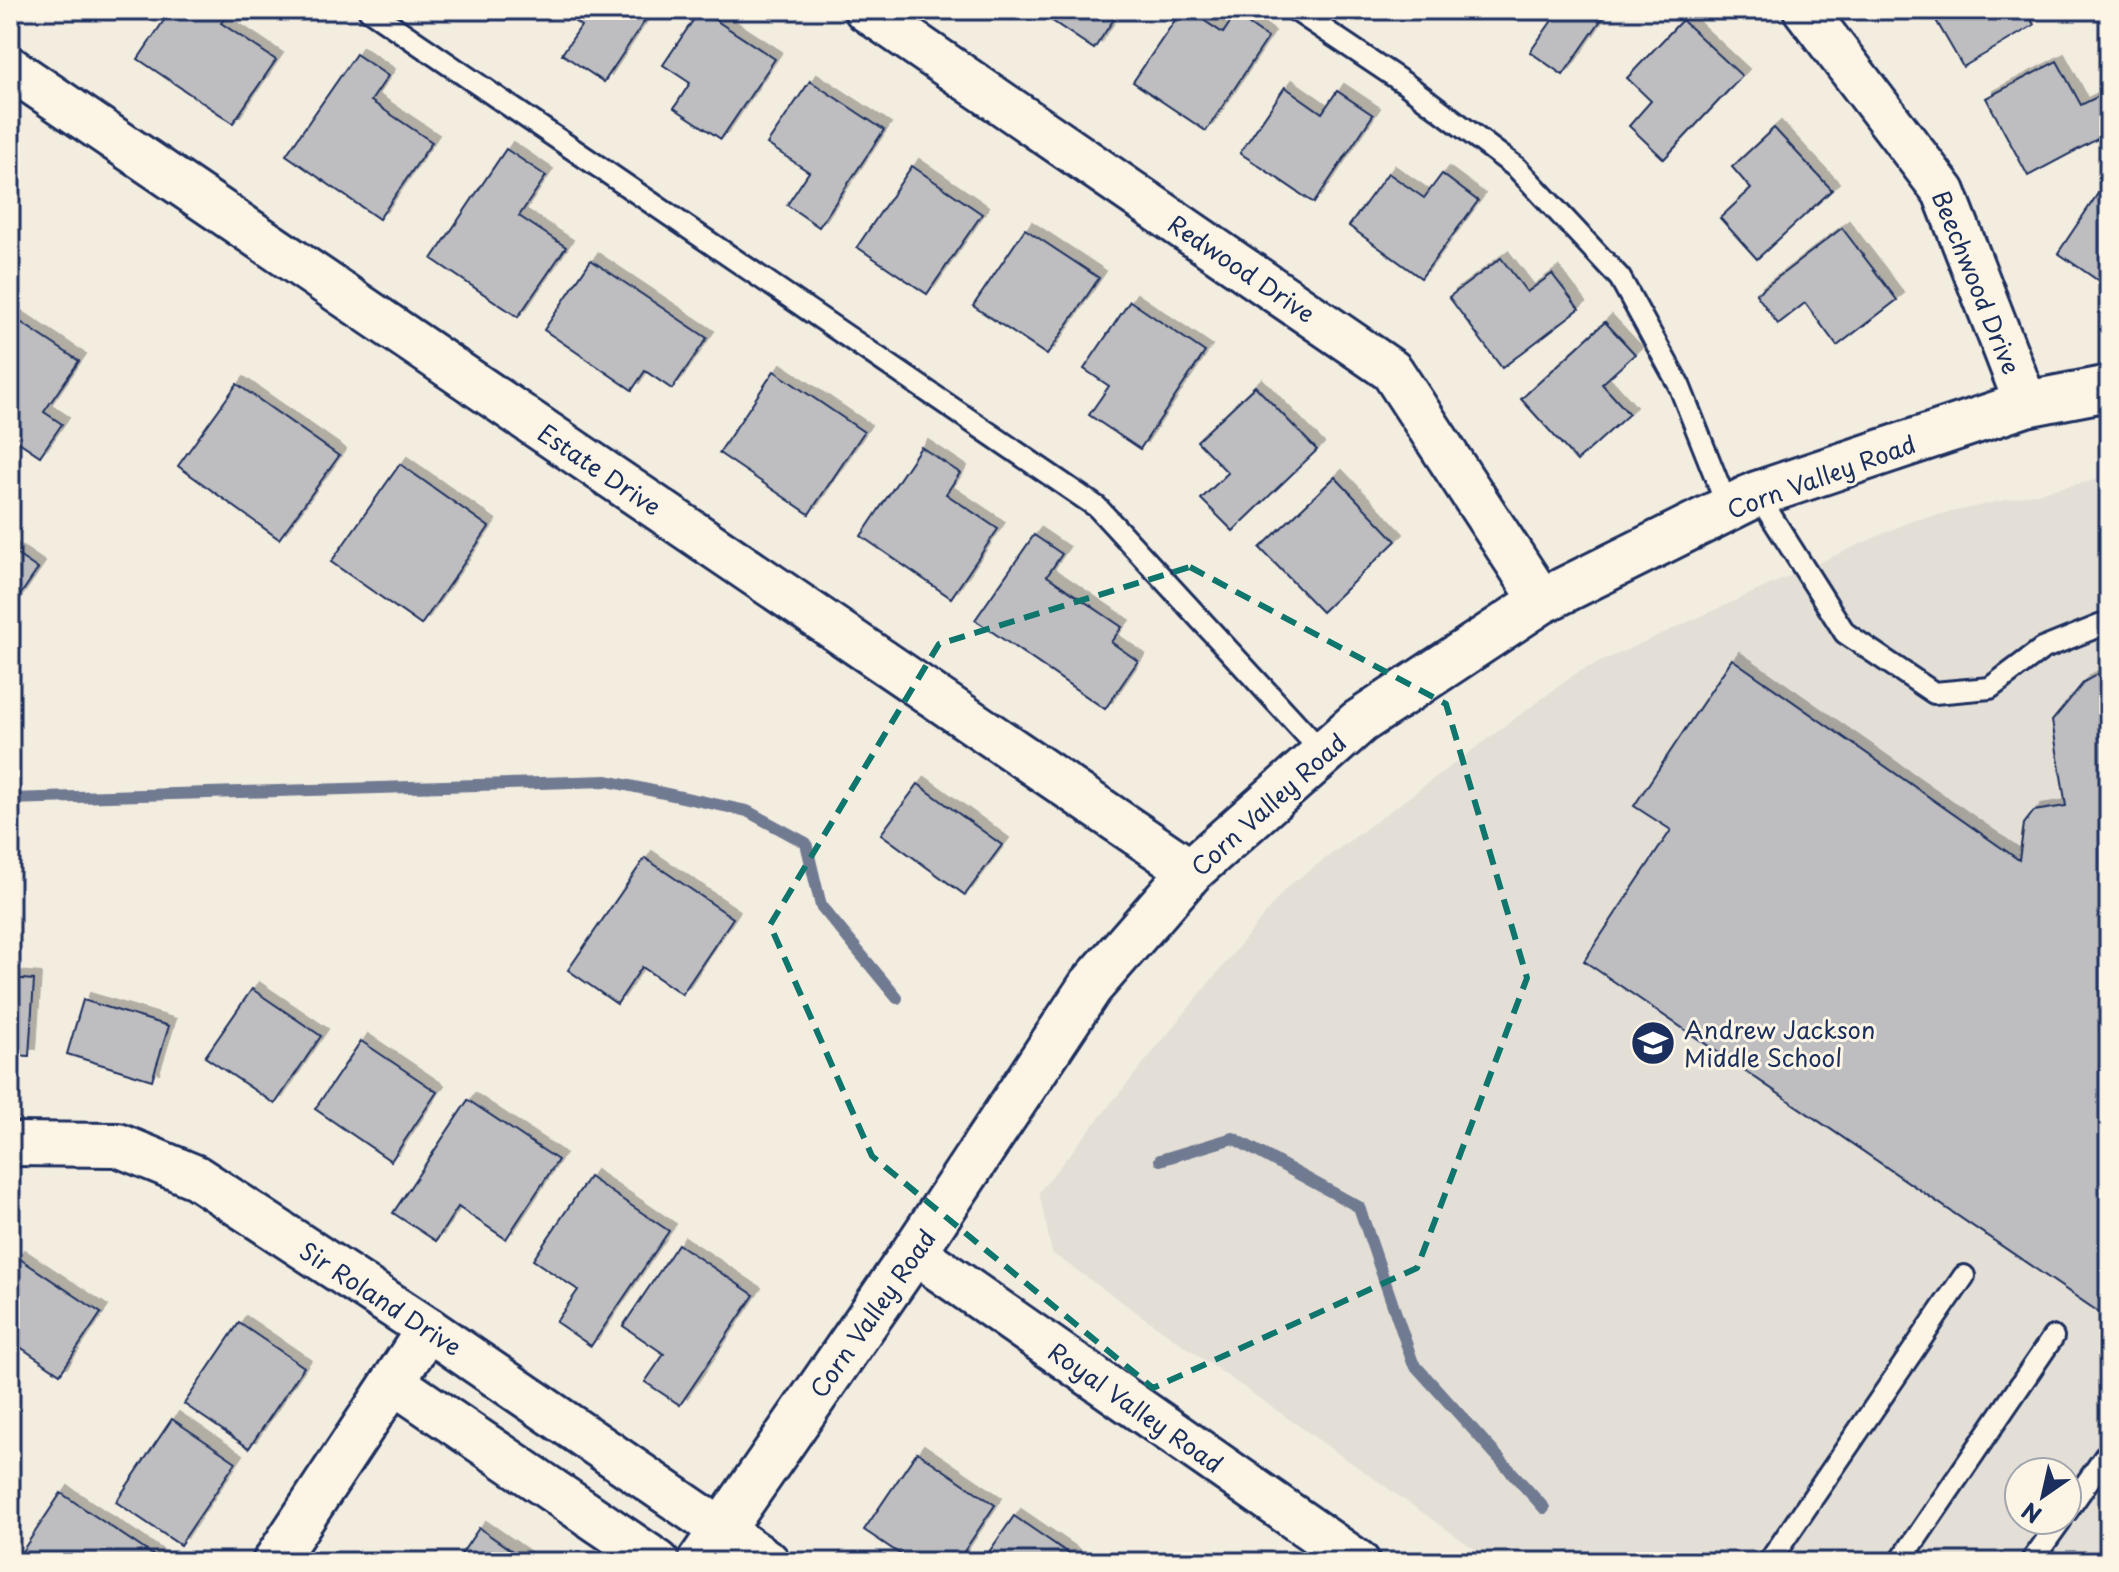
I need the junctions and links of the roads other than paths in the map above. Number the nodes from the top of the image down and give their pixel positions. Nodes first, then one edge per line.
1 (369, 10) edge
2 (866, 10) edge
3 (1295, 10) edge
4 (1805, 10) edge
5 (10, 68) edge
6 (2109, 388) edge
7 (2026, 404) junction
8 (1743, 501) junction
9 (1542, 601) junction
10 (2109, 622) edge
11 (1324, 754) junction
12 (1191, 871) junction
13 (10, 1144) edge
14 (914, 1252) junction
15 (1964, 1276) dead end
16 (428, 1329) junction
17 (2053, 1337) dead end
18 (393, 1382) junction
19 (2109, 1451) edge
20 (2083, 1488) edge
21 (2050, 1536) edge
22 (711, 1546) edge
23 (274, 1562) edge
24 (658, 1562) edge
25 (768, 1562) edge
26 (1358, 1562) edge
27 (1769, 1562) edge
28 (1900, 1562) edge
29 (2031, 1562) edge

1 - 11 lane
2 - 9 street, Redwood Drive
3 - 8 lane
4 - 7 street, Beechwood Drive
5 - 12 street, Estate Drive
6 - 7 main road, Corn Valley Road
7 - 8 main road, Corn Valley Road
8 - 9 main road, Corn Valley Road
8 - 10 lane
9 - 11 main road, Corn Valley Road
11 - 12 main road, Corn Valley Road
12 - 14 main road, Corn Valley Road
13 - 16 street, Sir Roland Drive
14 - 22 main road, Corn Valley Road
14 - 26 street, Royal Valley Road
15 - 27 lane
16 - 18 street
16 - 22 street, Sir Roland Drive
17 - 28 lane
18 - 23 street
18 - 24 street
19 - 20 lane
21 - 29 lane
22 - 25 street, Sir Roland Drive

